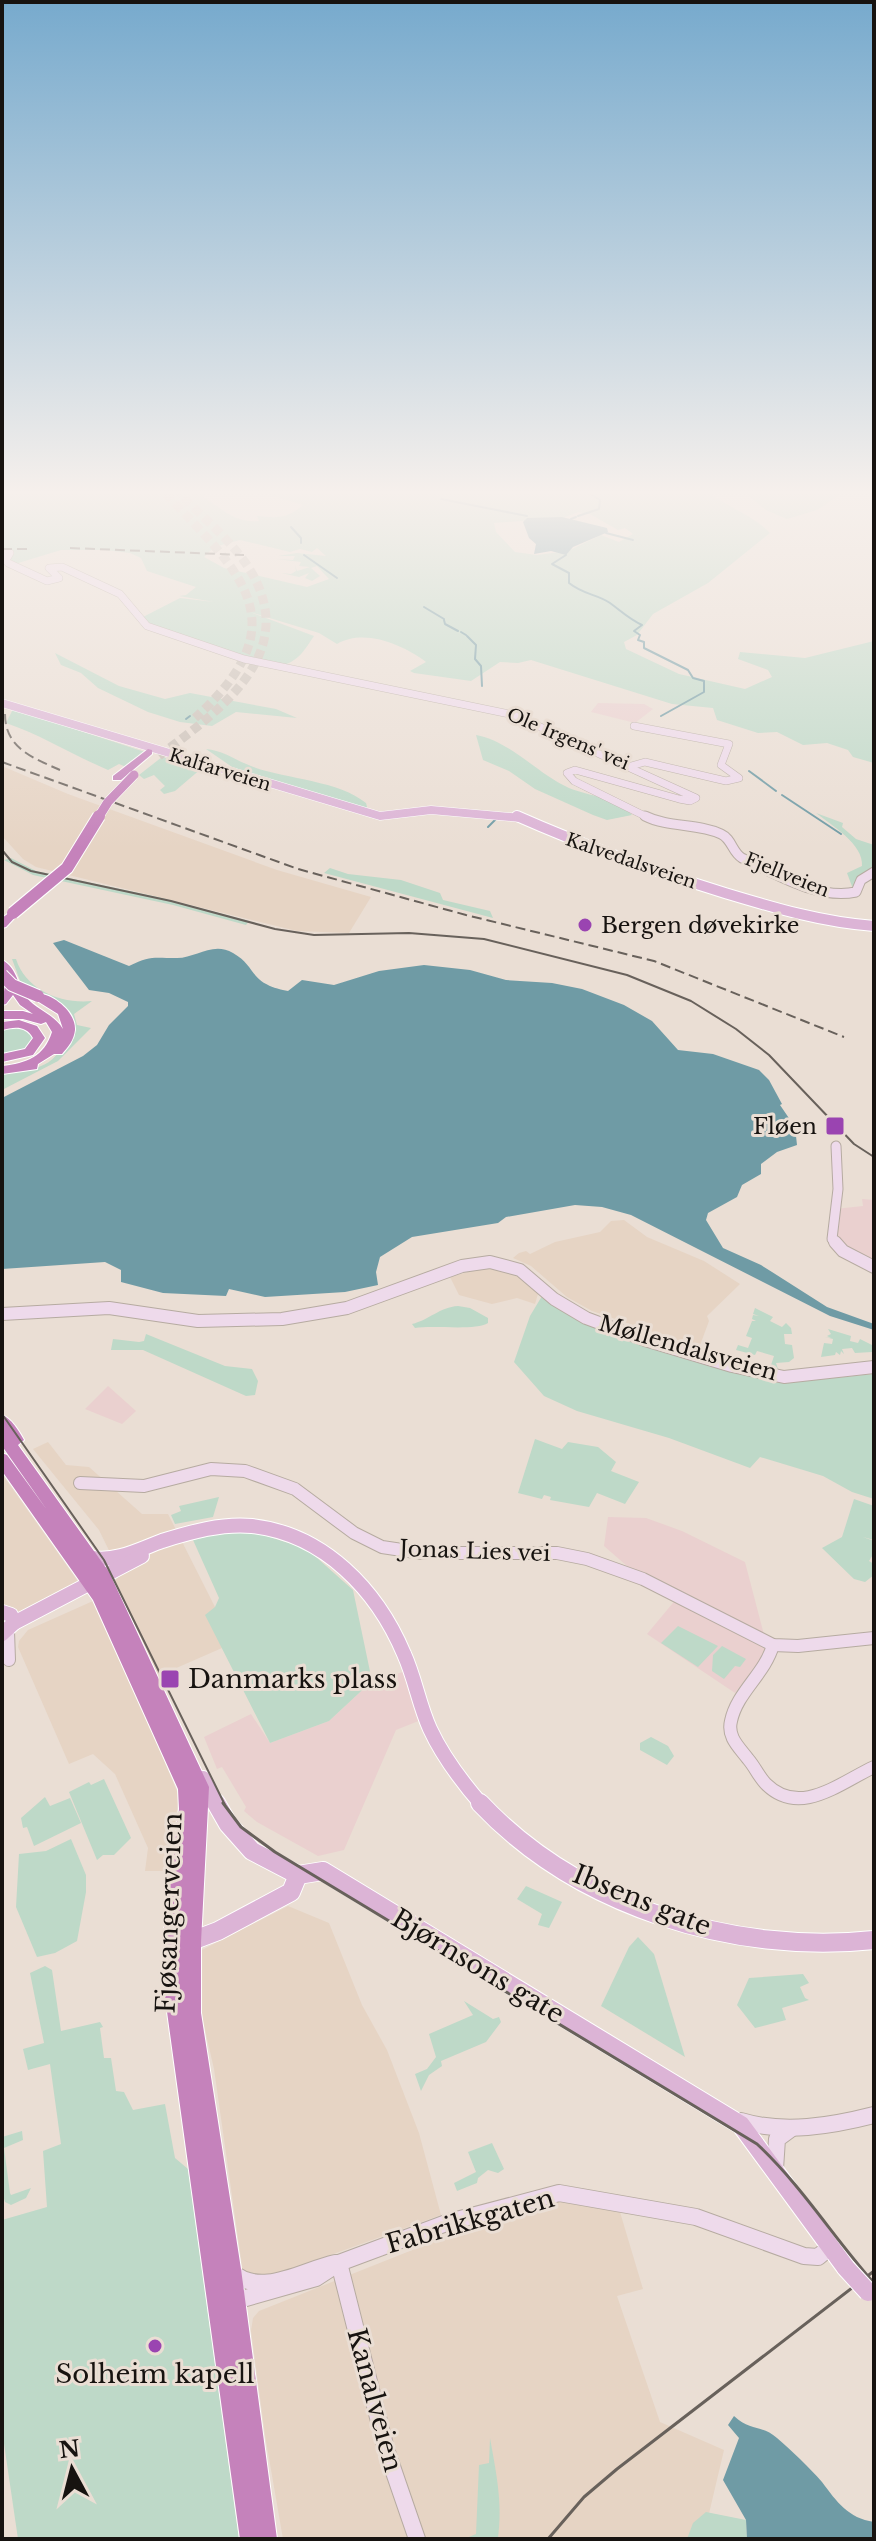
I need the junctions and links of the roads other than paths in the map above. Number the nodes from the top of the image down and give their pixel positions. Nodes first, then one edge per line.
1 (135, 612) edge
2 (2, 702) edge
3 (634, 726) dead end
4 (153, 754) tunnel mouth
5 (631, 766) junction
6 (130, 772) junction
7 (388, 817) joint
8 (655, 821) joint
9 (874, 872) edge
10 (5, 918) edge
11 (874, 926) edge
12 (2, 963) edge
13 (7, 975) edge
14 (2, 1001) edge
15 (2, 1015) edge
16 (2, 1026) edge
17 (2, 1061) edge
18 (25, 1067) junction
19 (2, 1070) edge
20 (836, 1146) dead end
21 (874, 1267) edge
22 (2, 1314) edge
23 (874, 1367) edge
24 (2, 1421) edge
25 (2, 1434) edge
26 (2, 1459) edge
27 (20, 1459) junction
28 (80, 1483) dead end
29 (153, 1546) junction
30 (93, 1577) junction
31 (7, 1623) edge
32 (874, 1638) edge
33 (773, 1645) junction
34 (4, 1659) edge
35 (191, 1764) junction
36 (874, 1767) edge
37 (298, 1875) junction
38 (874, 1940) edge
39 (182, 1943) junction
40 (728, 2115) junction
41 (874, 2115) edge
42 (802, 2126) junction
43 (775, 2170) junction
44 (830, 2247) junction
45 (339, 2263) junction
46 (230, 2269) junction
47 (871, 2296) edge
48 (227, 2303) junction
49 (417, 2538) edge
50 (252, 2539) edge
51 (265, 2539) edge

1 - 5 street, Ole Irgens' vei
2 - 7 main road, Kalfarveien
3 - 5 street
4 - 6 highway
5 - 8 street, Ole Irgens' vei
6 - 10 highway, bridge
6 - 10 highway, bridge
7 - 11 main road, Kalvedalsveien
8 - 9 street, Fjellveien
12 - 13 highway
13 - 14 highway
13 - 18 highway
13 - 18 highway, bridge
15 - 17 highway
16 - 17 highway
18 - 19 highway
20 - 21 street
22 - 23 street, Møllendalsveien
24 - 27 highway
25 - 27 highway, Fjøsangerveien
26 - 30 highway, Fjøsangerveien
27 - 30 highway, Fjøsangerveien
28 - 33 street, Jonas Lies vei
29 - 30 main road, Ibsens gate
29 - 30 main road, Ibsens gate
29 - 38 main road, Ibsens gate
30 - 31 main road
30 - 31 main road
30 - 35 highway, Fjøsangerveien
30 - 39 highway, Fjøsangerveien
31 - 34 street
32 - 33 street, Jonas Lies vei
33 - 36 street
35 - 37 main road, Bjørnsons gate
35 - 39 highway, Fjøsangerveien
37 - 39 main road
37 - 40 main road, Bjørnsons gate
39 - 46 highway, Fjøsangerveien
39 - 48 highway, Fjøsangerveien
40 - 42 street, Bjørnsons gate
40 - 43 main road
41 - 42 street, Bjørnsons gate
42 - 43 street
43 - 44 main road
44 - 45 street, Fabrikkgaten
44 - 47 main road, bridge
45 - 46 street, Fabrikkgaten
45 - 48 street, Fabrikkgaten
45 - 49 street, Kanalveien
46 - 48 highway, Fjøsangerveien
48 - 50 highway, Fjøsangerveien
48 - 51 highway, Fjøsangerveien

